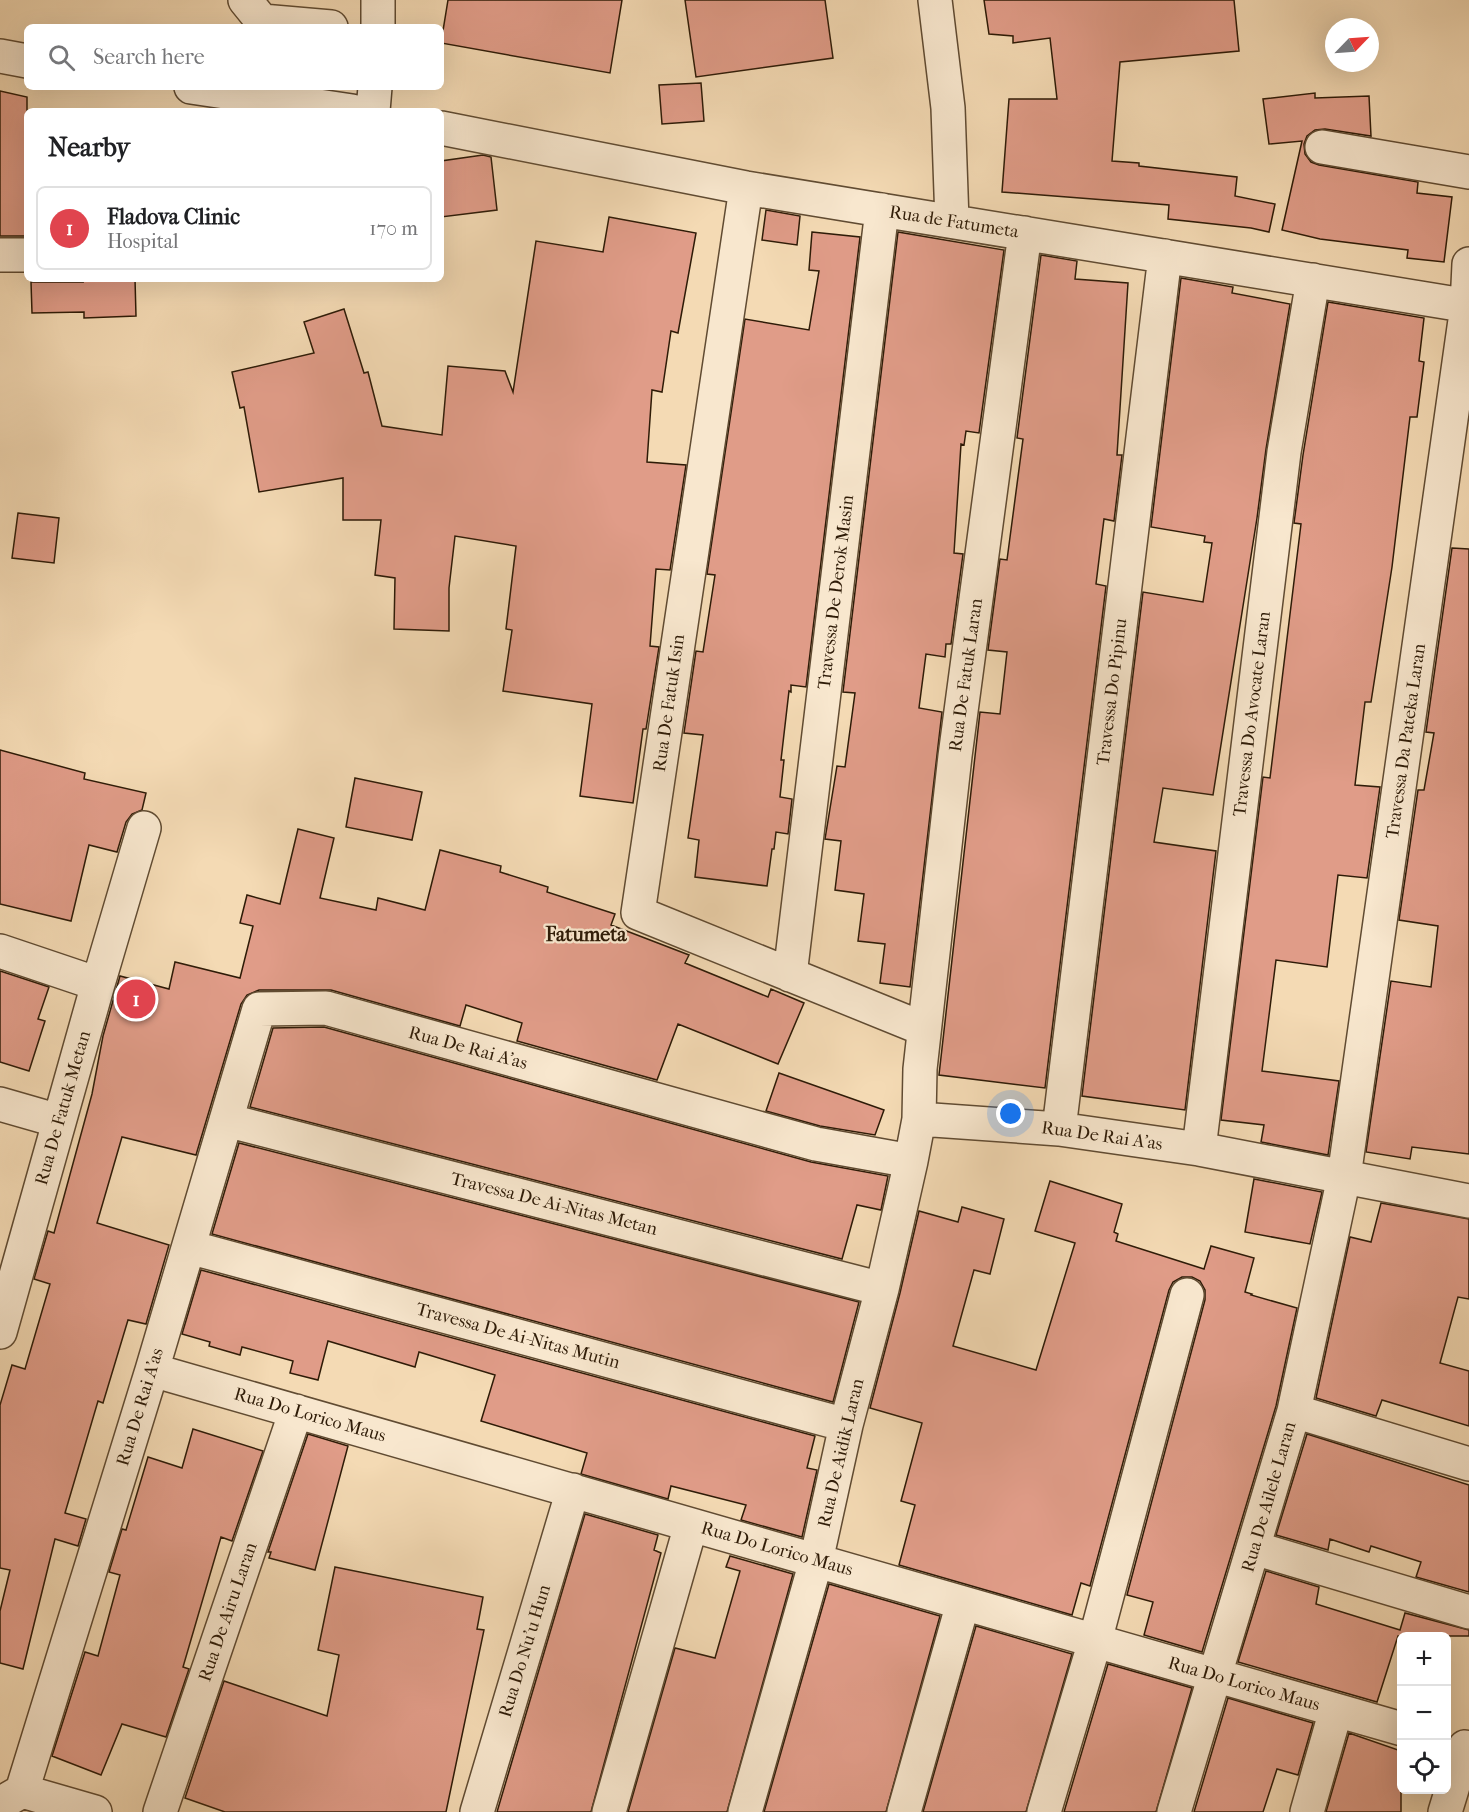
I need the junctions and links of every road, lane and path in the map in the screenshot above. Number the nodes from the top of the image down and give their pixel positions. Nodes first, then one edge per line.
1 (245, 0) edge
2 (378, 0) edge
3 (935, 0) edge
4 (296, 24) edge
5 (378, 24) edge
6 (0, 56) edge
7 (24, 60) edge
8 (211, 90) edge
9 (375, 90) edge
10 (332, 108) edge
11 (373, 108) edge
12 (444, 129) edge
13 (1322, 147) dead end
14 (1469, 172) edge
15 (746, 188) junction
16 (882, 210) junction
17 (952, 221) junction
18 (1025, 233) junction
19 (0, 255) edge
20 (24, 255) edge
21 (1165, 256) junction
22 (1469, 264) edge
23 (1313, 280) junction
24 (1468, 306) edge
25 (144, 828) dead end
26 (0, 951) edge
27 (790, 975) junction
28 (98, 984) junction
29 (924, 1029) junction
30 (0, 1104) edge
31 (919, 1119) junction
32 (226, 1120) junction
33 (60, 1121) junction
34 (1059, 1129) junction
35 (1199, 1149) junction
36 (911, 1161) junction
37 (1344, 1177) junction
38 (1469, 1201) edge
39 (189, 1247) junction
40 (8, 1272) edge
41 (882, 1289) junction
42 (1187, 1295) dead end
43 (0, 1332) edge
44 (152, 1370) junction
45 (296, 1411) junction
46 (1294, 1411) junction
47 (846, 1425) junction
48 (1469, 1464) edge
49 (573, 1490) junction
50 (691, 1525) junction
51 (1254, 1548) junction
52 (816, 1561) junction
53 (963, 1603) junction
54 (1469, 1611) edge
55 (1095, 1641) junction
56 (1216, 1676) junction
57 (1336, 1710) junction
58 (1397, 1728) edge
59 (1460, 1746) edge
60 (11, 1797) edge
61 (95, 1812) edge
62 (160, 1812) edge
63 (477, 1812) edge
64 (609, 1812) edge
65 (745, 1812) edge
66 (904, 1812) edge
67 (1044, 1812) edge
68 (1174, 1812) edge
69 (1307, 1812) edge
70 (1445, 1812) edge

1 - 4 street
2 - 5 street
3 - 17 street
6 - 7 street
8 - 10 street
9 - 11 street
12 - 15 street, Rua de Fatumeta
13 - 14 street
15 - 16 street, Rua de Fatumeta
15 - 27 street, Rua De Fatuk Isin
16 - 17 street, Rua de Fatumeta
16 - 27 street, Travessa De Derok Masin
17 - 18 street, Rua de Fatumeta
18 - 21 street, Rua de Fatumeta
18 - 29 street, Rua De Fatuk Laran
19 - 20 street
21 - 23 street, Rua de Fatumeta
21 - 34 street, Travessa Do Pipinu
22 - 24 street, Travessa Da Pateka Laran
23 - 24 street, Rua de Fatumeta
23 - 35 street, Travessa Do Avocate Laran
24 - 37 street, Travessa Da Pateka Laran
25 - 28 street, Rua De Fatuk Metan
26 - 28 street
27 - 29 street, Rua De Fatuk Isin
28 - 33 street, Rua De Fatuk Metan
29 - 31 street, Rua De Fatuk Laran
30 - 33 street
31 - 34 street, Rua De Rai A’as
31 - 36 street
32 - 36 street, Rua De Rai A’as
32 - 39 street, Rua De Rai A’as
32 - 41 street, Travessa De Ai-Nitas Metan
33 - 40 street, Rua De Fatuk Metan
34 - 35 street, Rua De Rai A’as
35 - 37 street, Rua De Rai A’as
36 - 41 street, Rua De Aidik Laran
37 - 38 street, Rua De Rai A’as
37 - 46 street, Rua De Ailele Laran
39 - 44 street, Rua De Rai A’as
39 - 47 street, Travessa De Ai-Nitas Mutin
40 - 43 street, Rua De Fatuk Metan
41 - 47 street, Rua De Aidik Laran
42 - 55 street
44 - 45 street, Rua Do Lorico Maus
44 - 60 street, Rua De Rai A’as
45 - 49 street, Rua Do Lorico Maus
45 - 62 street, Rua De Airu Laran
46 - 48 street
46 - 51 street, Rua De Ailele Laran
47 - 52 street, Rua De Aidik Laran
49 - 50 street, Rua Do Lorico Maus
49 - 63 street, Rua Do Nu’u Hun
50 - 52 street, Rua Do Lorico Maus
50 - 64 street
51 - 54 street
51 - 56 street, Rua De Ailele Laran
52 - 53 street, Rua Do Lorico Maus
52 - 65 street, Rua De Aidik Laran
53 - 55 street, Rua Do Lorico Maus
53 - 66 street
55 - 56 street, Rua Do Lorico Maus
55 - 67 street
56 - 57 street, Rua Do Lorico Maus
56 - 68 street, Rua De Ailele Laran
57 - 58 street, Rua Do Lorico Maus
57 - 69 street
59 - 70 street
60 - 61 street

